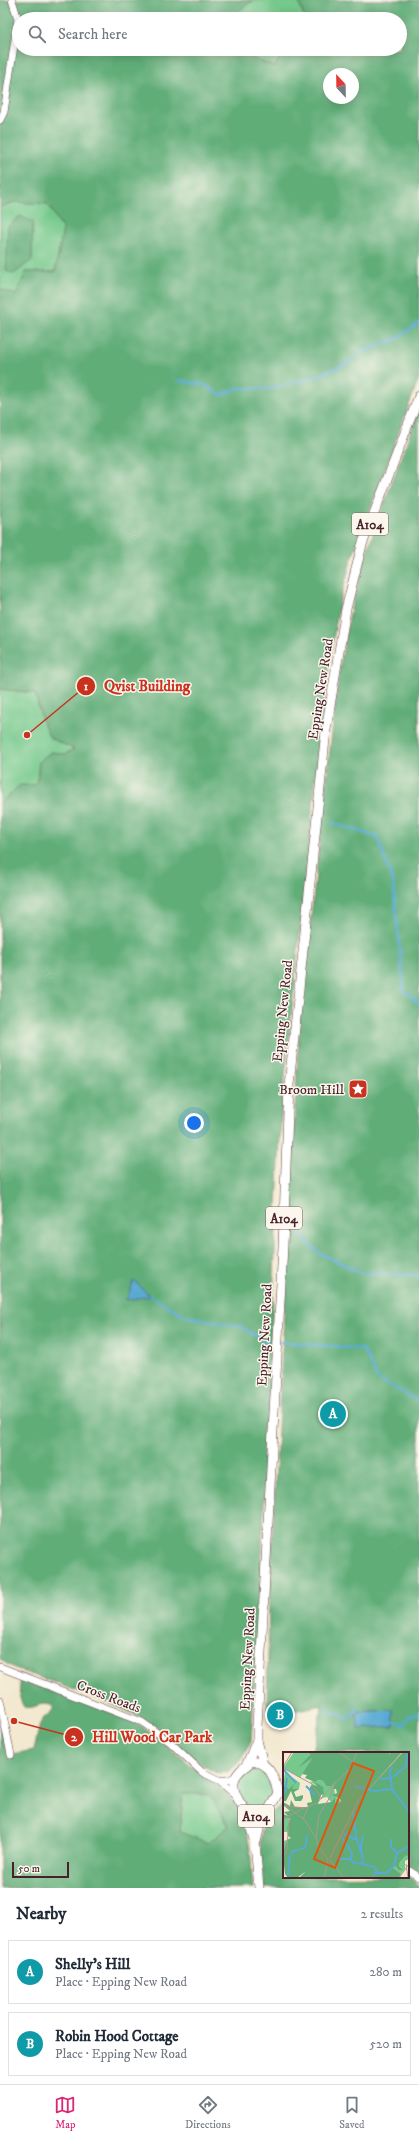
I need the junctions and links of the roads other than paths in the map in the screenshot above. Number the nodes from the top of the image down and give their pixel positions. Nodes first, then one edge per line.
1 (12, 0) edge
2 (16, 12) edge
3 (12, 56) edge
4 (0, 120) edge
5 (419, 396) edge
6 (0, 1670) edge
7 (0, 1700) edge
8 (258, 1740) junction
9 (11, 1755) dead end
10 (263, 1764) junction
11 (246, 1766) junction
12 (237, 1776) junction
13 (218, 1780) junction
14 (281, 1794) edge
15 (237, 1796) junction
16 (246, 1811) junction
17 (263, 1814) junction
18 (256, 1843) junction
19 (409, 1871) edge
20 (419, 1877) edge
21 (260, 1888) edge

1 - 2 street
3 - 4 street
5 - 8 main road, Epping New Road / A104
6 - 13 street, Cross Roads
7 - 9 street
8 - 10 main road, Epping New Road / A104
8 - 11 main road, Epping New Road / A104
10 - 11 main road
10 - 14 main road, A104
11 - 12 main road, A104
12 - 13 street
12 - 15 main road, A104
13 - 15 street, Cross Roads
14 - 17 main road, A104
15 - 16 main road, A104
16 - 17 main road, A104
16 - 18 main road, A104
17 - 18 main road, A104
18 - 21 main road, A104
19 - 20 street

